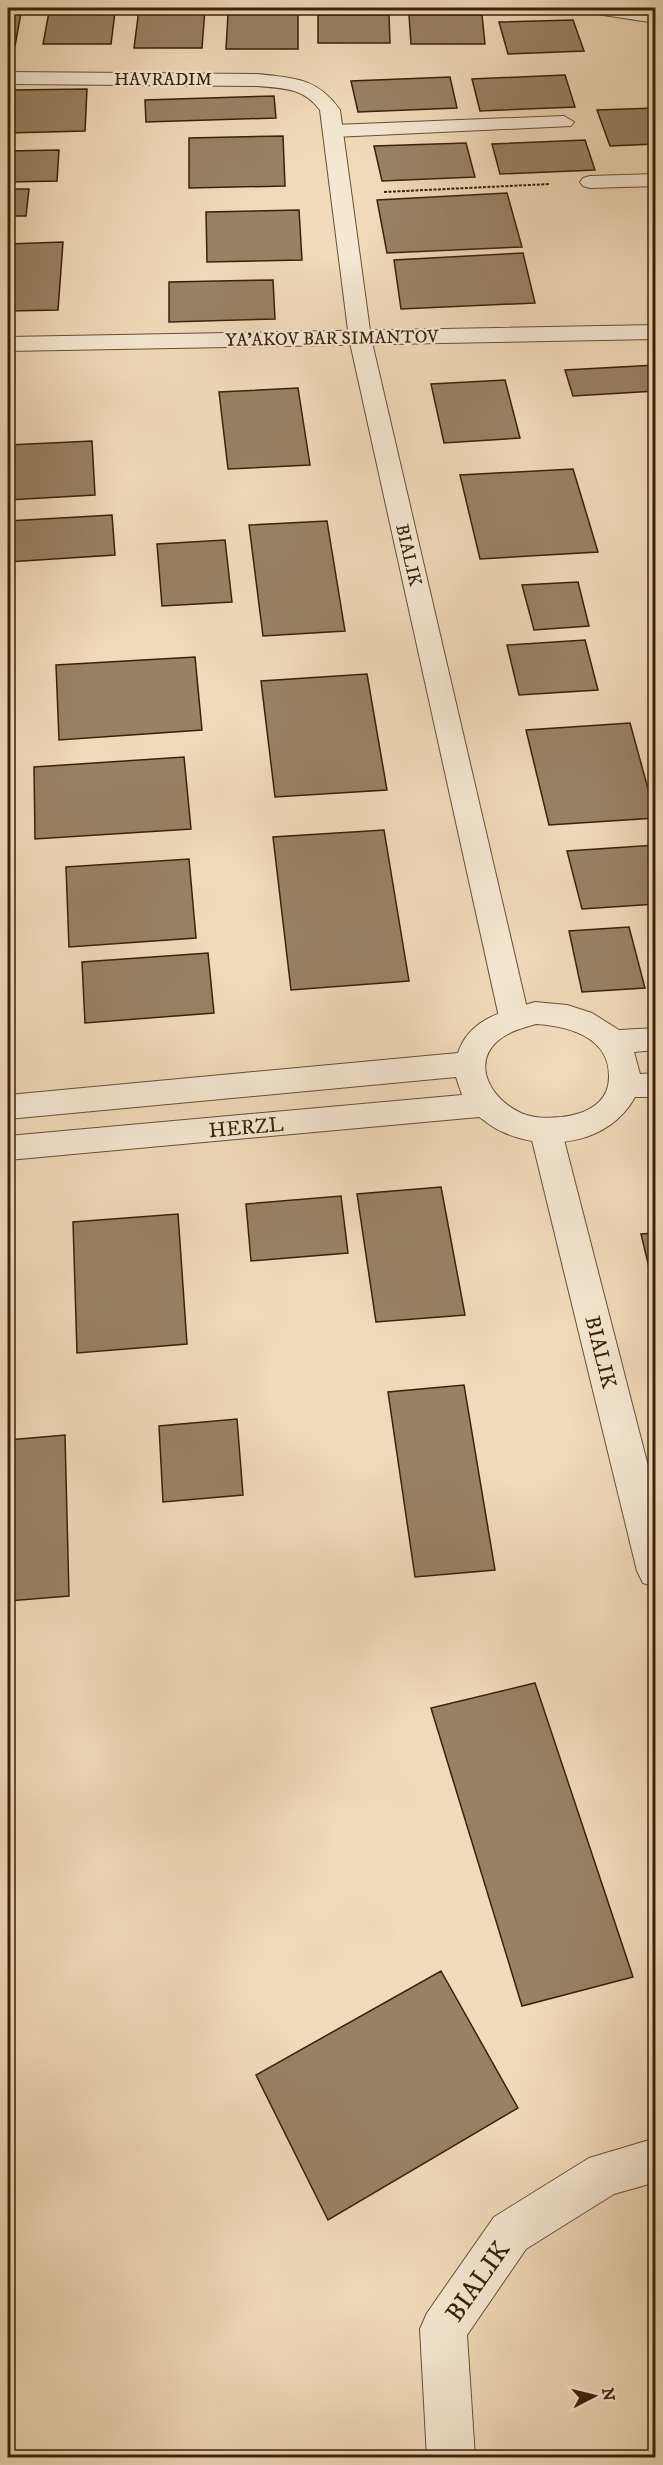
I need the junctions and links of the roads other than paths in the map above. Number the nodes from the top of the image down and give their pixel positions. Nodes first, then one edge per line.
1 (590, 8) edge
2 (656, 18) edge
3 (8, 78) edge
4 (317, 93) joint
5 (564, 122) dead end
6 (334, 131) junction
7 (656, 180) edge
8 (590, 182) road end
9 (656, 332) edge
10 (360, 338) junction
11 (8, 344) edge
12 (514, 1017) junction
13 (656, 1039) edge
14 (612, 1042) junction
15 (468, 1064) junction
16 (640, 1085) edge
17 (484, 1105) junction
18 (8, 1107) edge
19 (546, 1132) junction
20 (8, 1148) edge
21 (656, 1571) edge
22 (656, 2160) edge
23 (451, 2457) edge

1 - 2 street
3 - 4 street, HAVRADIM
4 - 6 street, BIALIK
5 - 6 street
6 - 10 street, BIALIK
7 - 8 street
9 - 10 street, YA'AKOV BAR SIMANTOV
10 - 11 street, YA'AKOV BAR SIMANTOV
10 - 12 street, BIALIK
12 - 14 street
12 - 15 street
13 - 14 street
14 - 16 street
15 - 17 street
15 - 18 street, HERZL
16 - 19 street
17 - 19 street
17 - 20 street, HERZL
19 - 21 street, BIALIK
22 - 23 street, BIALIK

